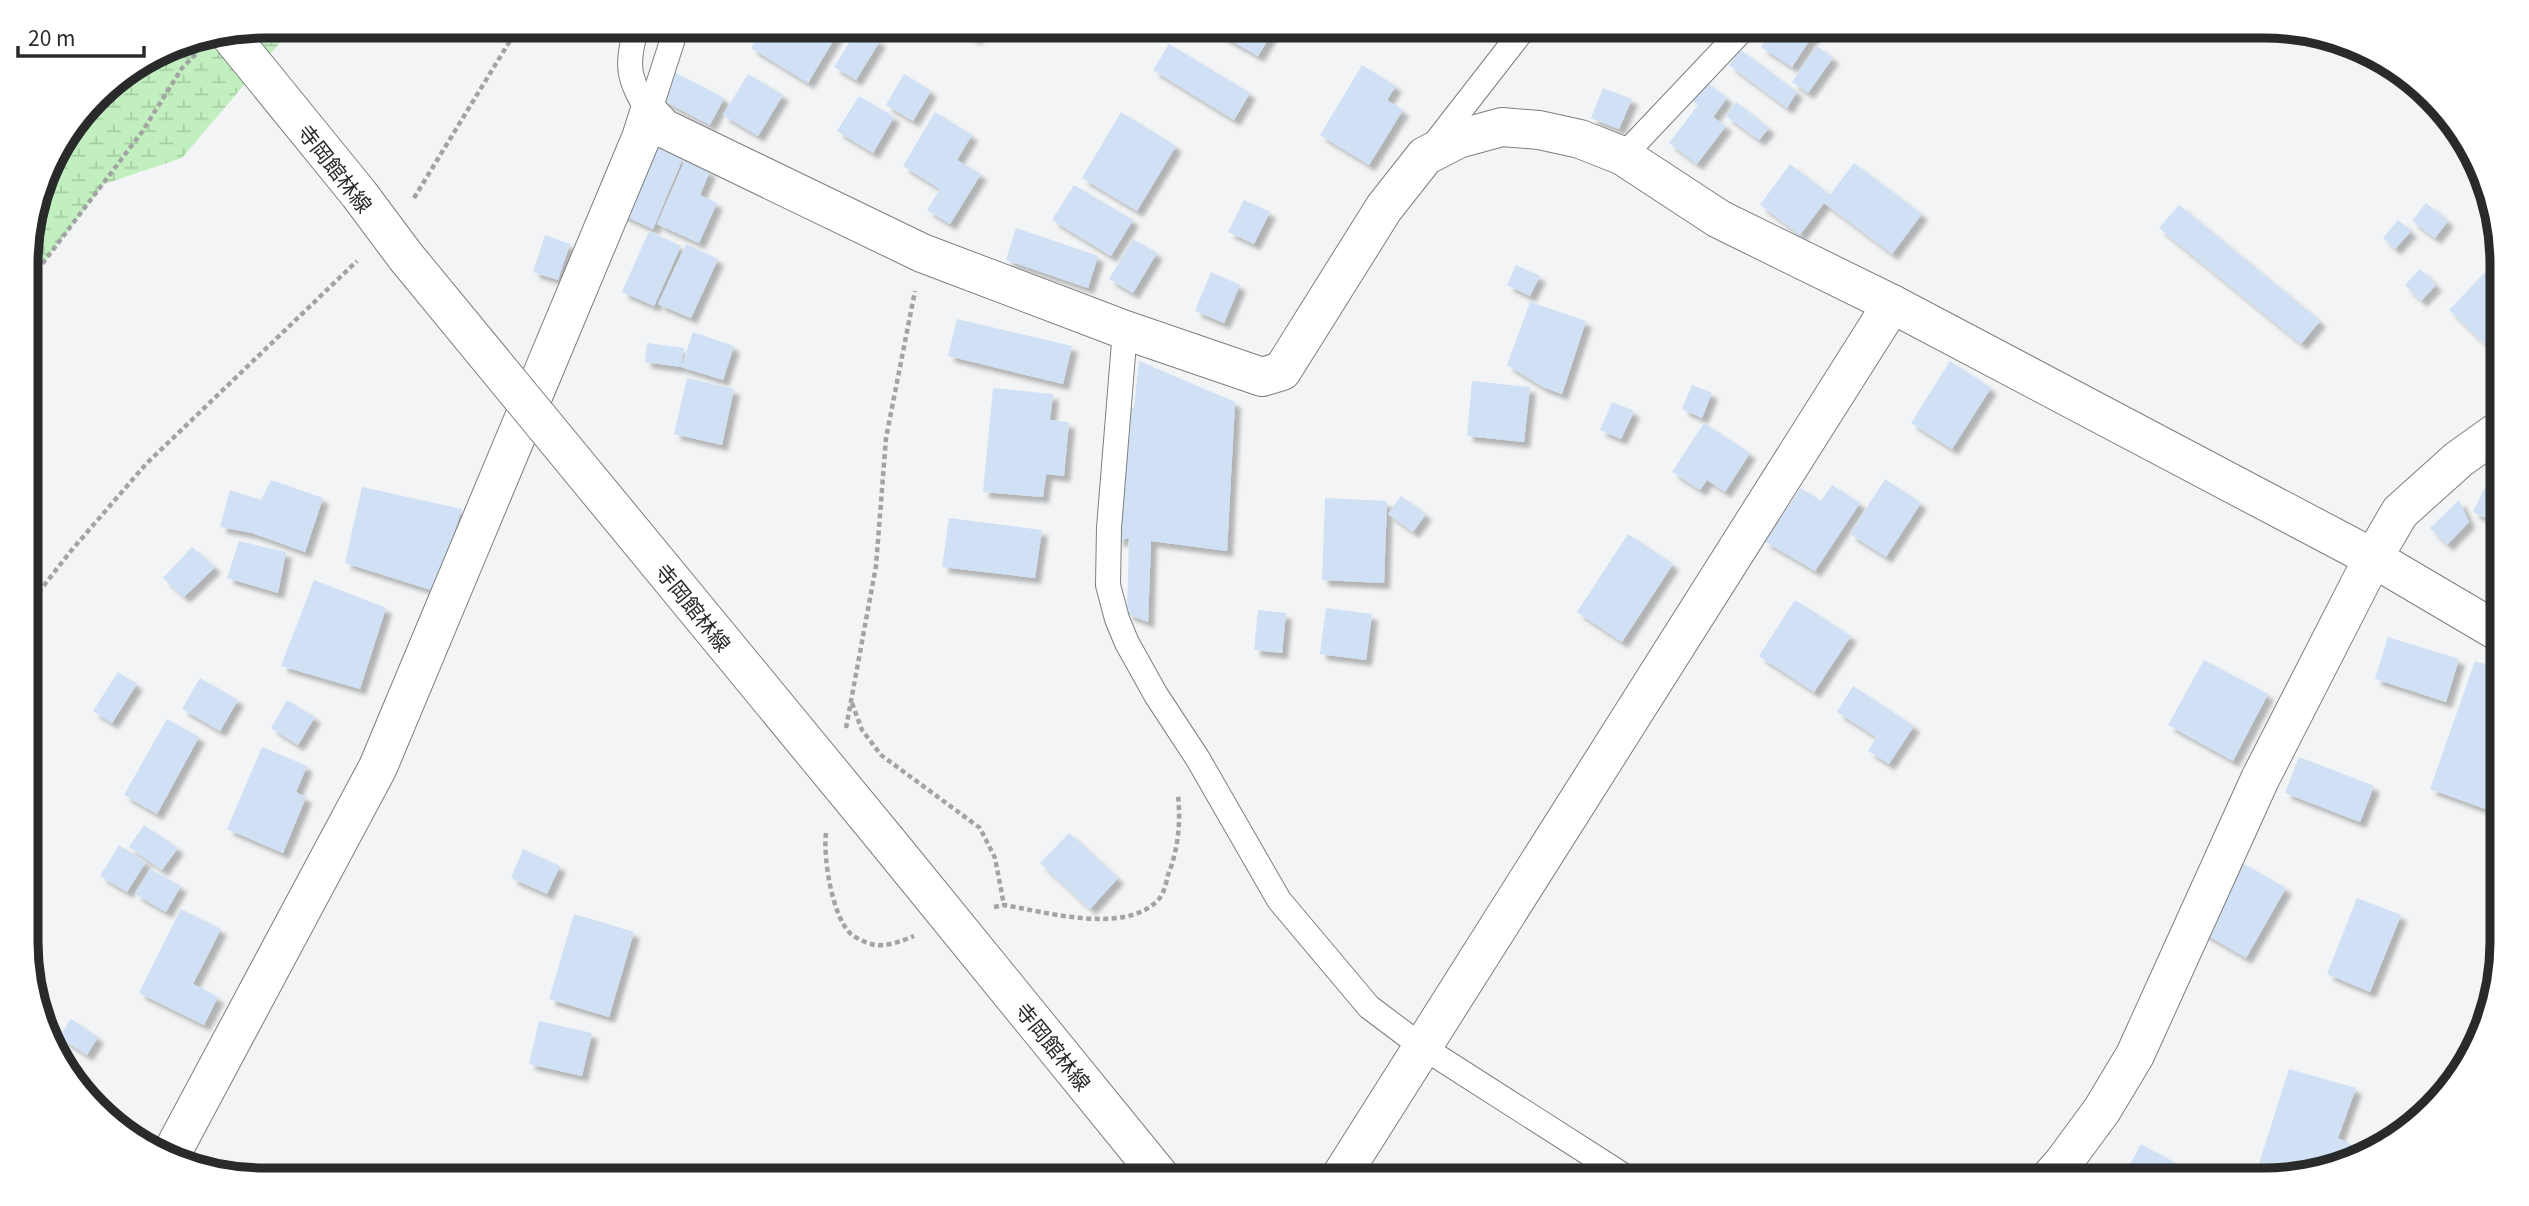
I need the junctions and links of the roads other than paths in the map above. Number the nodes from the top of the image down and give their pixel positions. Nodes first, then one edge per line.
1 (634, 38) edge
2 (673, 38) edge
3 (1517, 38) edge
4 (1735, 38) edge
5 (214, 44) edge
6 (649, 113) junction
7 (1425, 156) junction
8 (1623, 156) junction
9 (1892, 304) junction
10 (1125, 330) junction
11 (2490, 437) edge
12 (2373, 558) junction
13 (2490, 627) edge
14 (1421, 1046) junction
15 (176, 1145) dead end
16 (1347, 1167) edge
17 (1609, 1167) edge
18 (2058, 1167) edge
19 (1153, 1168) edge

1 - 6 lane
2 - 6 lane
3 - 7 lane
4 - 8 lane
5 - 19 street, 寺岡館林線, bridge
6 - 10 street
6 - 15 street
7 - 8 street
7 - 10 street
8 - 9 street
9 - 12 street
9 - 14 street
10 - 14 lane
11 - 12 street
12 - 13 street
12 - 18 street
14 - 16 street
14 - 17 lane

